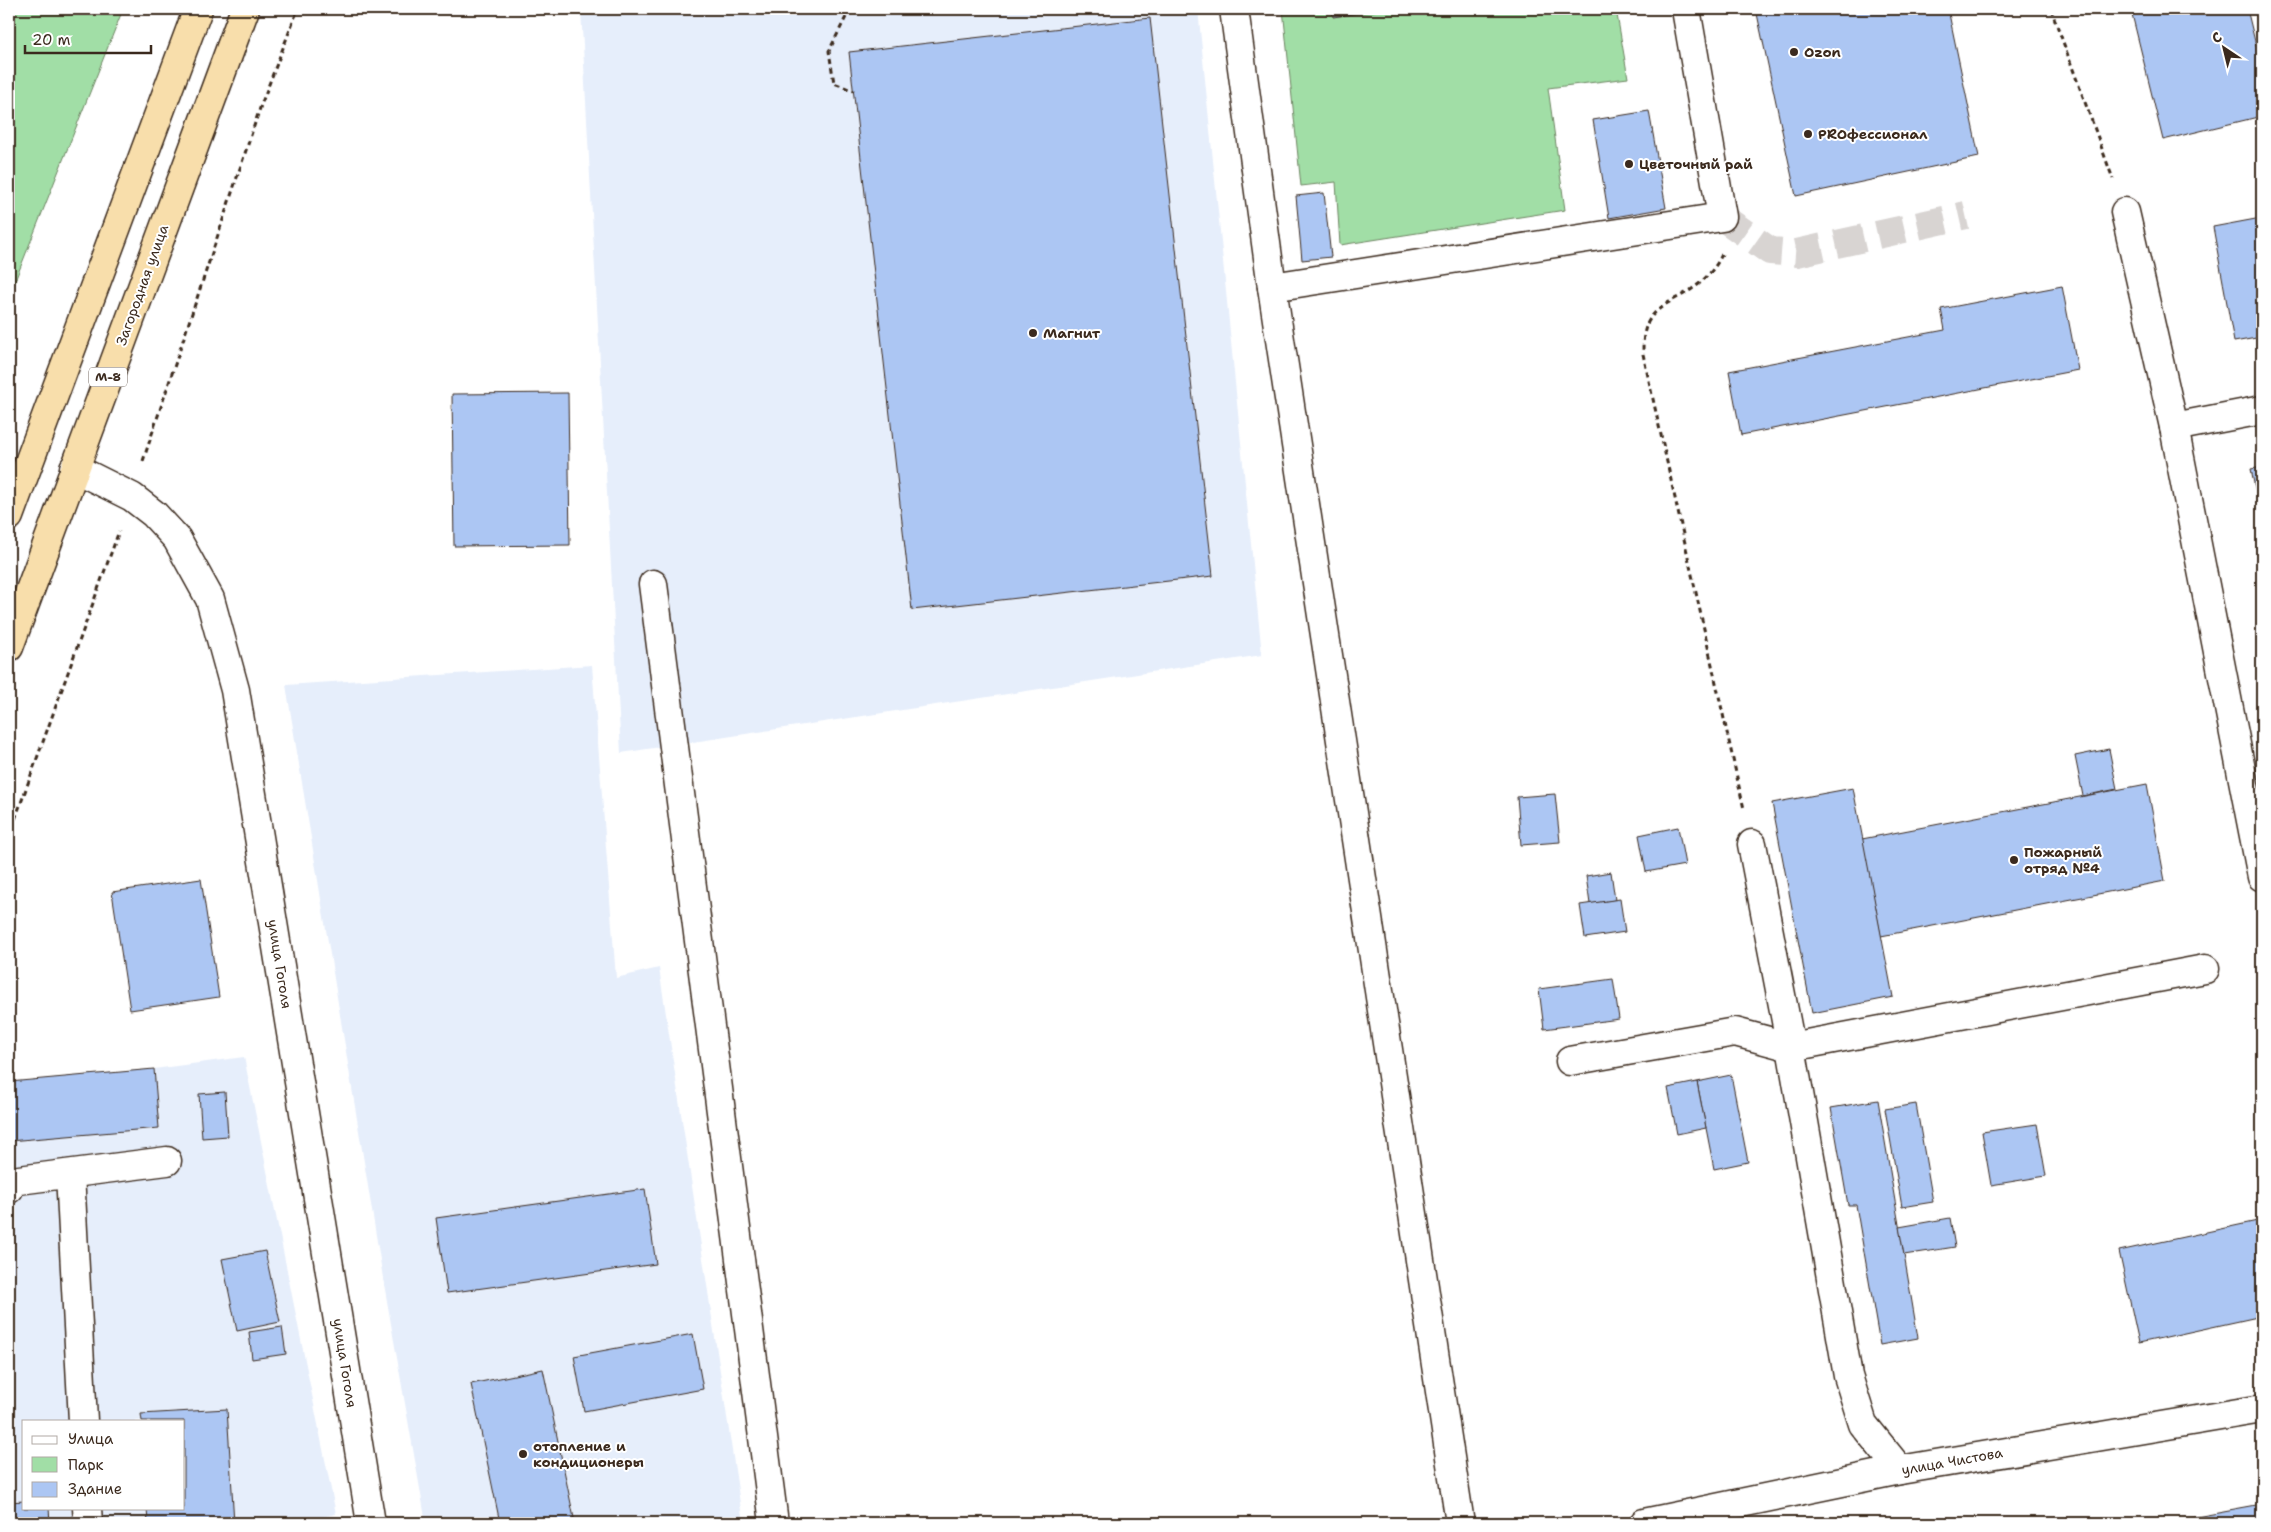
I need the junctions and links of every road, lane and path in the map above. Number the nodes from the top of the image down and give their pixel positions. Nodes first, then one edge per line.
1 (198, 9) edge
2 (245, 9) edge
3 (298, 9) edge
4 (850, 9) edge
5 (1234, 9) edge
6 (1686, 9) edge
7 (2051, 9) edge
8 (854, 90) dead end
9 (2125, 212) joint
10 (1722, 217) junction
11 (1272, 287) junction
12 (2262, 410) edge
13 (2174, 427) junction
14 (74, 468) junction
15 (132, 497) junction
16 (9, 516) edge
17 (653, 584) dead end
18 (9, 647) edge
19 (9, 836) edge
20 (1752, 844) joint
21 (2262, 877) edge
22 (2205, 969) dead end
23 (1791, 1047) junction
24 (1570, 1061) dead end
25 (167, 1161) dead end
26 (70, 1174) junction
27 (9, 1189) edge
28 (2262, 1409) edge
29 (83, 1420) edge
30 (1900, 1470) junction
31 (87, 1510) edge
32 (88, 1523) edge
33 (371, 1523) edge
34 (774, 1523) edge
35 (1460, 1523) edge
36 (1644, 1523) edge

1 - 16 highway
2 - 14 highway, Загородная улица / М-8
3 - 15 path
4 - 8 path
5 - 11 street
6 - 10 street
7 - 9 path
9 - 13 street
10 - 11 street
10 - 20 path
11 - 35 street
12 - 13 street
13 - 21 street
14 - 15 street, улица Гоголя
14 - 18 highway, Загородная улица / М-8
15 - 19 path
15 - 33 street, улица Гоголя
17 - 34 street
20 - 23 street
22 - 23 street
23 - 24 street
23 - 30 street
25 - 26 street
26 - 27 street
26 - 29 street
28 - 30 street, улица Чистова
30 - 36 street, улица Чистова
31 - 32 street

